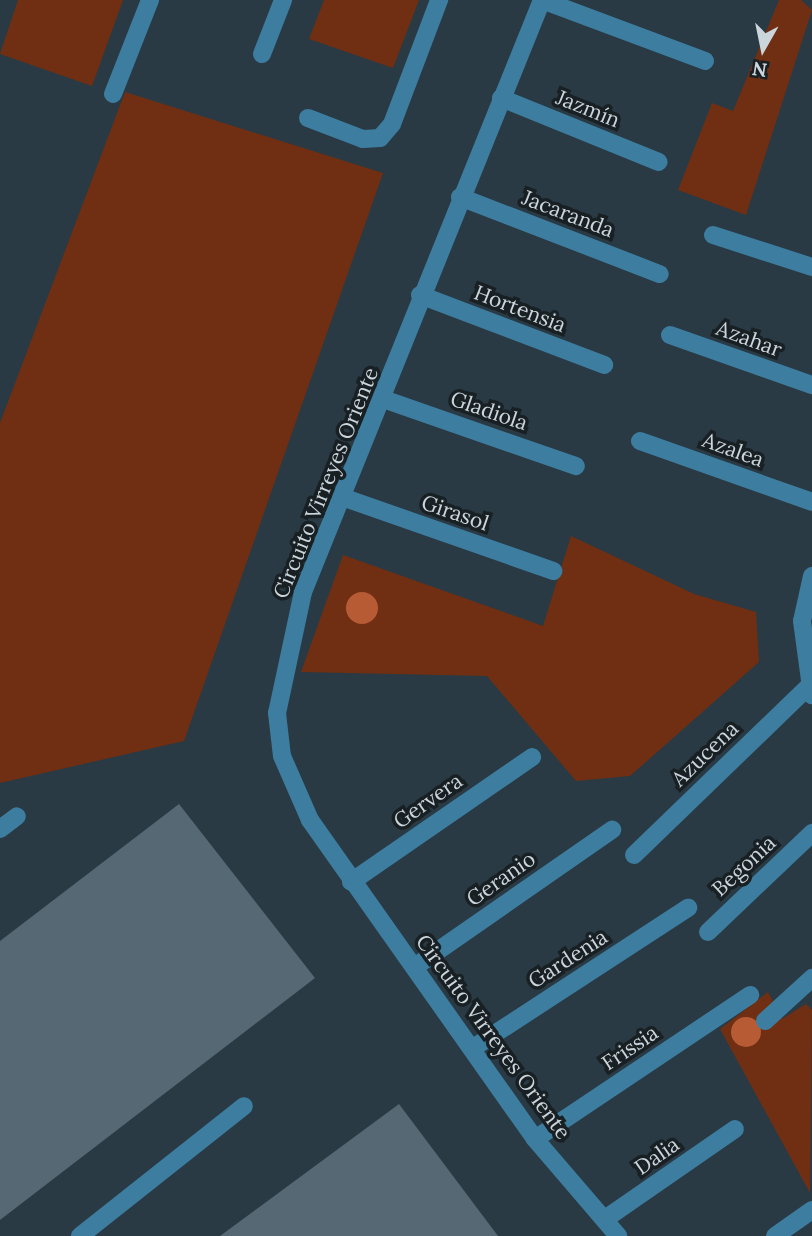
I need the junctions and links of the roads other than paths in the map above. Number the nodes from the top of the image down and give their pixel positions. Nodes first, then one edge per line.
1 (150, 0) edge
2 (283, 0) edge
3 (439, 0) edge
4 (542, 0) edge
5 (262, 54) dead end
6 (705, 61) dead end
7 (113, 94) dead end
8 (501, 98) junction
9 (308, 118) dead end
10 (659, 162) dead end
11 (460, 197) junction
12 (713, 235) dead end
13 (812, 267) edge
14 (660, 274) dead end
15 (420, 295) junction
16 (670, 335) dead end
17 (604, 365) dead end
18 (812, 385) edge
19 (386, 400) junction
20 (640, 441) dead end
21 (576, 466) dead end
22 (342, 497) junction
23 (812, 502) edge
24 (553, 572) dead end
25 (812, 576) edge
26 (810, 691) edge
27 (532, 757) dead end
28 (18, 816) dead end
29 (0, 829) edge
30 (612, 830) dead end
31 (812, 833) edge
32 (634, 855) dead end
33 (351, 882) junction
34 (688, 908) dead end
35 (708, 932) dead end
36 (416, 966) junction
37 (812, 978) edge
38 (751, 995) dead end
39 (765, 1021) dead end
40 (473, 1048) junction
41 (244, 1106) dead end
42 (734, 1129) dead end
43 (536, 1139) junction
44 (812, 1210) edge
45 (605, 1220) junction
46 (80, 1236) edge
47 (618, 1236) edge
48 (775, 1236) edge

1 - 7 street
2 - 5 street
3 - 9 street
4 - 6 street
4 - 8 street, Circuito Virreyes Oriente
8 - 10 street, Jazmín
8 - 11 street, Circuito Virreyes Oriente
11 - 14 street, Jacaranda
11 - 15 street, Circuito Virreyes Oriente
12 - 13 street
15 - 17 street, Hortensia
15 - 19 street, Circuito Virreyes Oriente
16 - 18 street, Azahar
19 - 21 street, Gladiola
19 - 22 street, Circuito Virreyes Oriente
20 - 23 street, Azalea
22 - 24 street, Girasol
22 - 33 street, Circuito Virreyes Oriente
25 - 26 street
26 - 32 street, Azucena
27 - 33 street, Gervera
28 - 29 street
30 - 36 street, Geranio
31 - 35 street, Begonia
33 - 36 street, Circuito Virreyes Oriente
34 - 40 street, Gardenia
36 - 40 street, Circuito Virreyes Oriente
37 - 39 street
38 - 43 street, Frissia
40 - 43 street, Circuito Virreyes Oriente
41 - 46 street
42 - 45 street, Dalia
43 - 45 street, Circuito Virreyes Oriente
44 - 48 street
45 - 47 street, Circuito Virreyes Oriente

